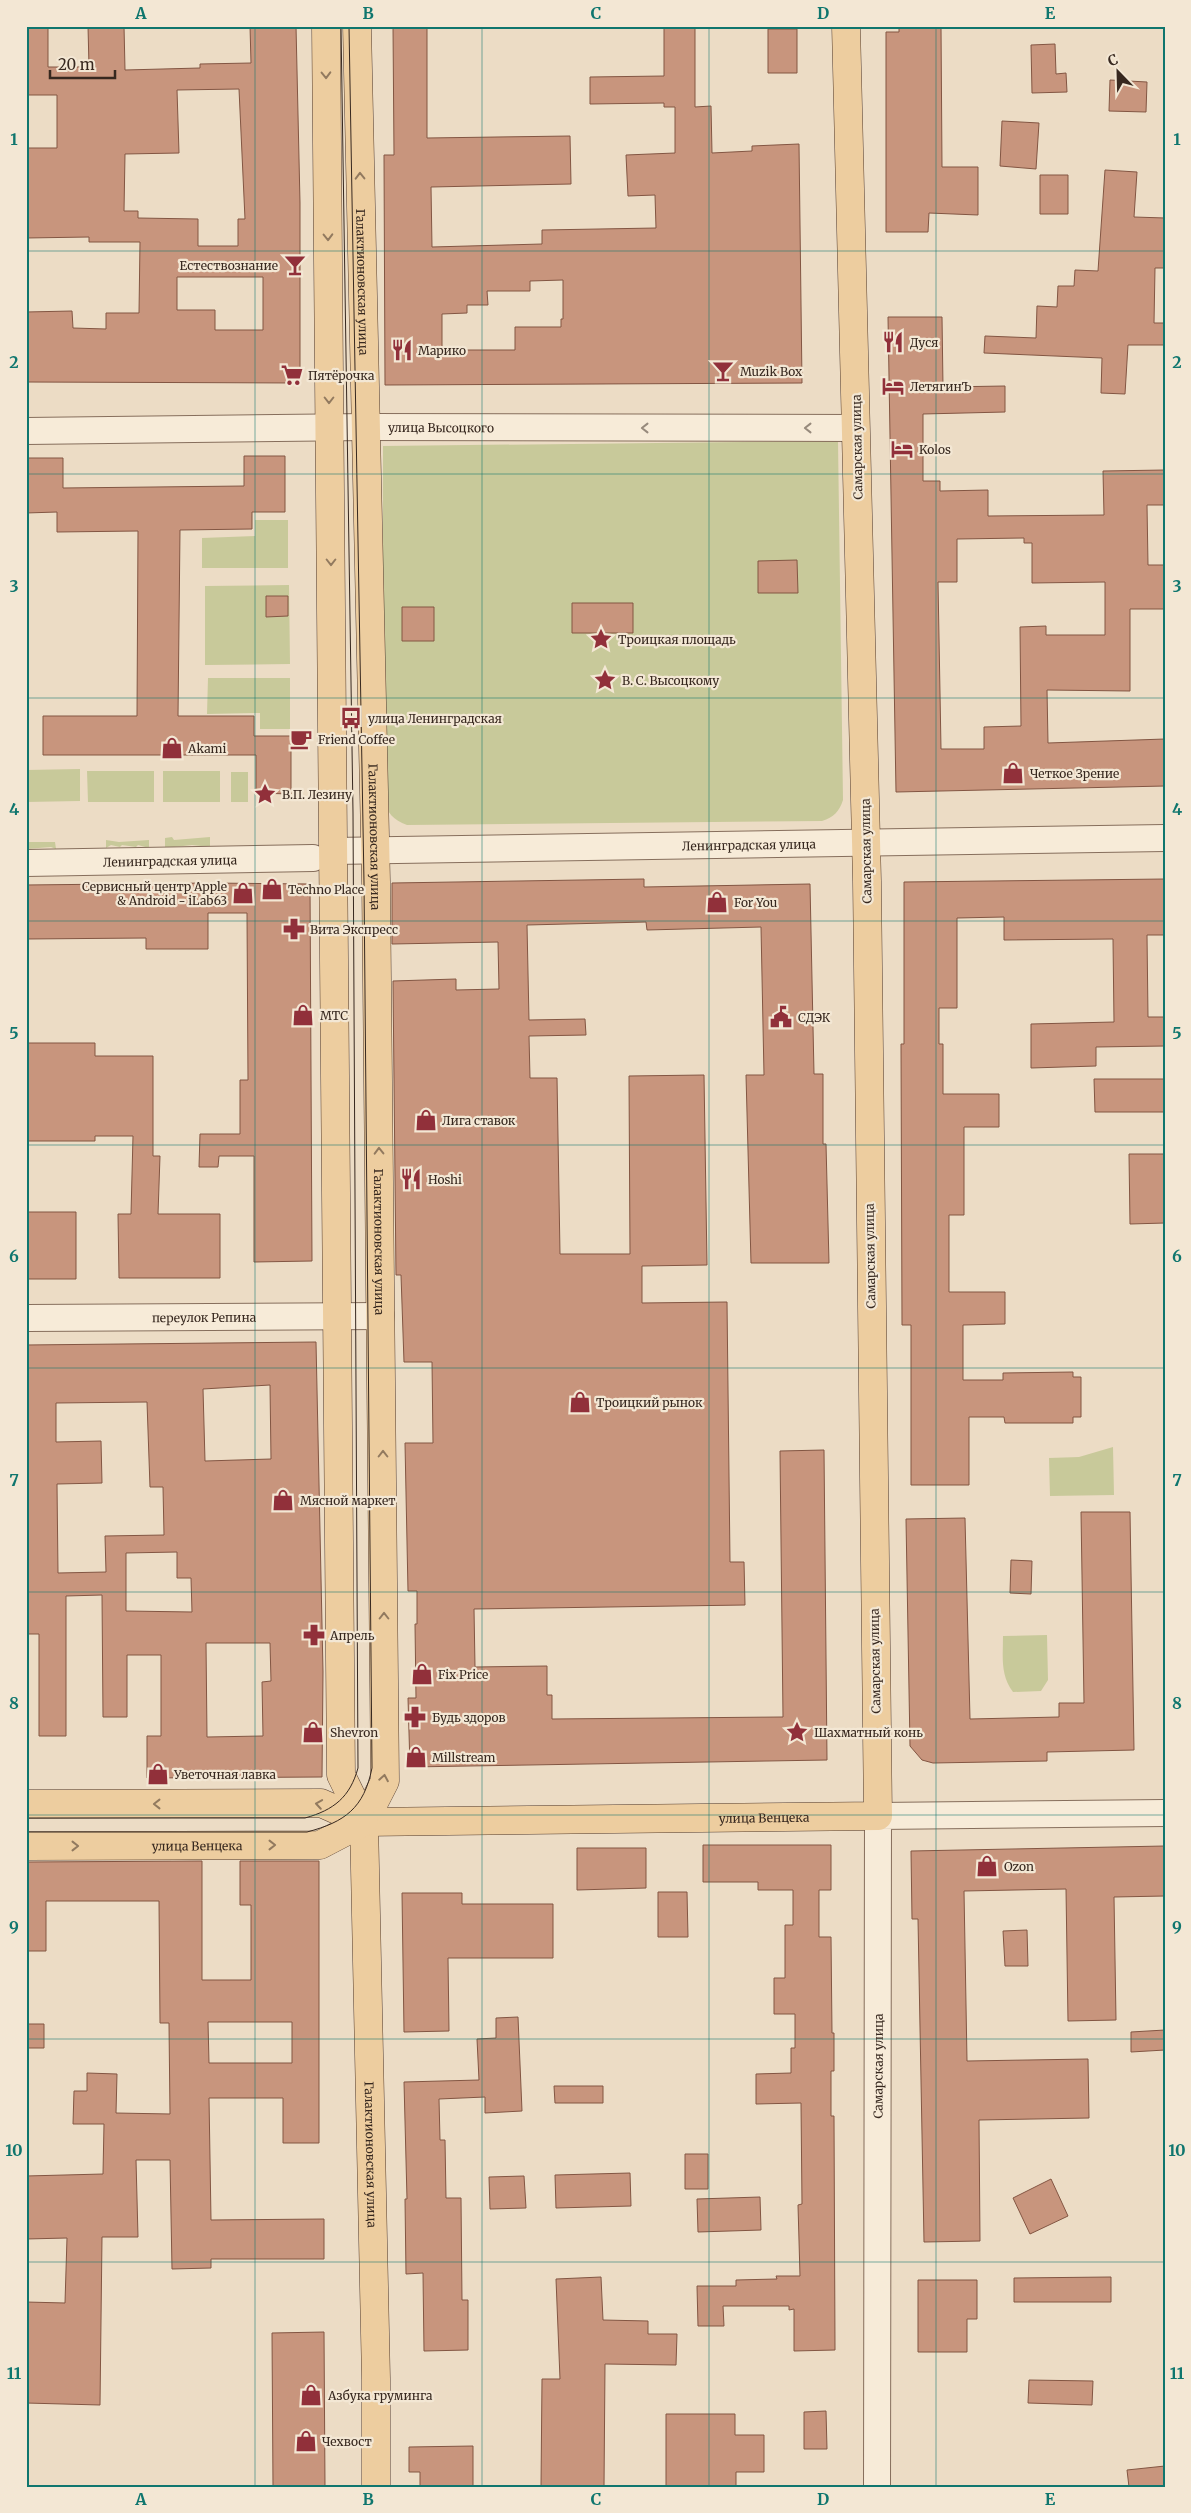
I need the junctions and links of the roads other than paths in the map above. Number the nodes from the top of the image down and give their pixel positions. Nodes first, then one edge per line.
1 (326, 26) edge
2 (357, 26) edge
3 (846, 26) edge
4 (329, 427) junction
5 (366, 427) junction
6 (856, 428) junction
7 (26, 431) edge
8 (1165, 838) edge
9 (866, 841) junction
10 (375, 850) junction
11 (323, 854) junction
12 (26, 863) edge
13 (381, 1316) junction
14 (26, 1318) edge
15 (337, 1318) junction
16 (26, 1804) edge
17 (1165, 1813) edge
18 (878, 1816) junction
19 (364, 1822) junction
20 (26, 1846) edge
21 (376, 2487) edge
22 (877, 2487) edge

1 -> 4 main road, Галактионовская улица
5 -> 2 main road, Галактионовская улица
3 - 6 main road, Самарская улица
4 - 5 street, улица Высоцкого
4 - 7 street, улица Высоцкого
4 -> 11 main road, Галактионовская улица
6 -> 5 street, улица Высоцкого
5 - 10 main road, Галактионовская улица
6 - 9 main road, Самарская улица
8 - 9 street, Ленинградская улица
9 - 10 street, Ленинградская улица
9 - 18 main road, Самарская улица
10 - 11 street, Ленинградская улица
13 -> 10 main road, Галактионовская улица
11 - 12 street, Ленинградская улица
11 - 15 main road, Галактионовская улица
13 - 15 street, переулок Репина
19 -> 13 main road, Галактионовская улица
14 - 15 street, переулок Репина
15 - 19 main road, Галактионовская улица
19 -> 16 main road, улица Венцека
17 - 18 street, улица Венцека
18 - 19 main road, улица Венцека
18 - 22 street, Самарская улица
20 -> 19 main road, улица Венцека
19 - 21 main road, Галактионовская улица

